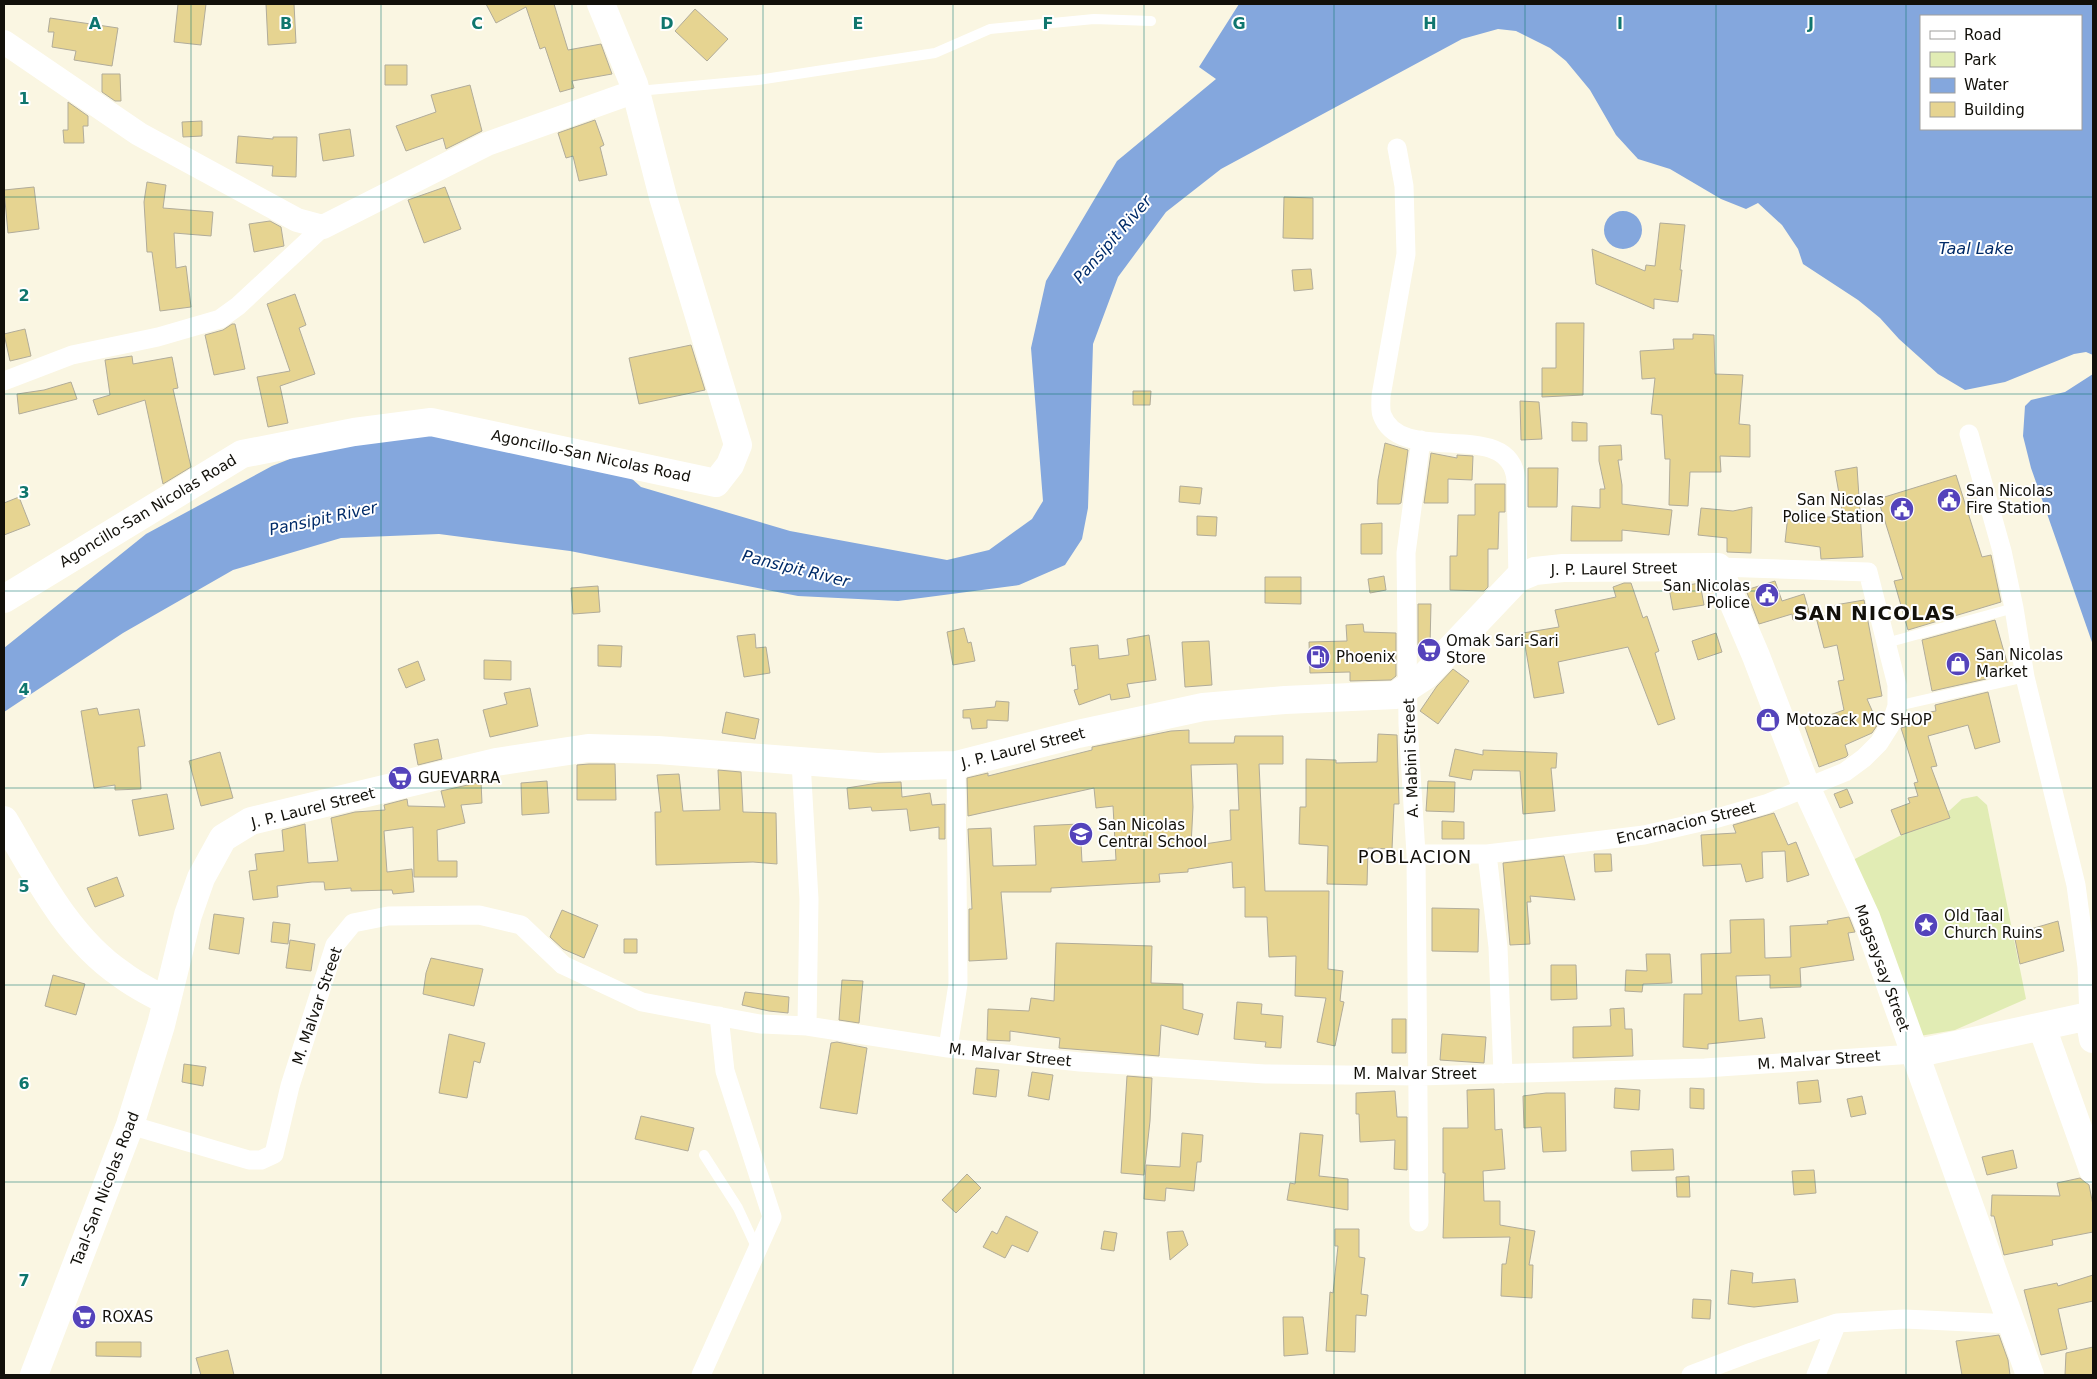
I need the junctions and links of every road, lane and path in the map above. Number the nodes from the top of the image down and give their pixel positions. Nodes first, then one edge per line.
1 (601, 4) edge
2 (1151, 22) dead end
3 (4, 42) edge
4 (636, 91) junction
5 (1397, 148) dead end
6 (323, 227) junction
7 (4, 381) edge
8 (1968, 434) dead end
9 (1421, 440) junction
10 (1718, 566) junction
11 (1868, 572) joint
12 (1518, 578) junction
13 (4, 599) edge
14 (2014, 608) junction
15 (1886, 643) junction
16 (2025, 677) junction
17 (1408, 689) junction
18 (1897, 706) junction
19 (801, 762) junction
20 (956, 765) junction
21 (1807, 789) junction
22 (4, 820) edge
23 (1416, 854) junction
24 (1487, 854) junction
25 (167, 1001) junction
26 (718, 1016) junction
27 (807, 1026) junction
28 (2091, 1027) edge
29 (2042, 1028) junction
30 (948, 1048) junction
31 (1914, 1054) junction
32 (1503, 1074) junction
33 (1419, 1076) junction
34 (130, 1125) junction
35 (704, 1155) dead end
36 (2093, 1170) edge
37 (1419, 1222) dead end
38 (757, 1249) junction
39 (1837, 1323) junction
40 (2013, 1324) junction
41 (34, 1375) edge
42 (701, 1375) edge
43 (1691, 1375) edge
44 (1816, 1375) edge
45 (2030, 1375) edge

1 - 4 main road, Agoncillo-San Nicolas Road
2 - 4 lane
3 - 6 street
4 - 6 street
4 - 13 main road, Agoncillo-San Nicolas Road
5 - 9 street
6 - 7 street
8 - 14 street
9 - 12 street
9 - 17 street, A. Mabini Street
10 - 11 street, J. P. Laurel Street
10 - 12 main road, J. P. Laurel Street
10 - 21 main road, Magsaysay Street
11 - 15 street, Encarnacion Street
12 - 17 main road, J. P. Laurel Street
14 - 15 lane
14 - 16 street
15 - 18 street, Encarnacion Street
16 - 18 lane
16 - 28 street
17 - 20 main road, J. P. Laurel Street
17 - 23 street, A. Mabini Street
18 - 21 street, Encarnacion Street
19 - 20 main road, J. P. Laurel Street
19 - 25 main road, J. P. Laurel Street
19 - 27 street
20 - 30 street
21 - 24 street, Encarnacion Street
21 - 31 main road, Magsaysay Street
22 - 25 main road
23 - 24 street, Encarnacion Street
23 - 33 street, A. Mabini Street
24 - 32 street
25 - 34 main road, Taal-San Nicolas Road
26 - 27 street, M. Malvar Street
26 - 34 street, M. Malvar Street
26 - 38 street
27 - 30 street, M. Malvar Street
28 - 29 main road, M. Malvar Street
29 - 31 main road, M. Malvar Street
29 - 36 main road
30 - 33 street, M. Malvar Street
31 - 32 street, M. Malvar Street
31 - 40 main road, Magsaysay Street
32 - 33 street, M. Malvar Street
33 - 37 street, A. Mabini Street
34 - 41 main road, Taal-San Nicolas Road
35 - 38 lane
38 - 42 street
39 - 40 street
39 - 43 street
39 - 44 street
40 - 45 main road, Magsaysay Street

